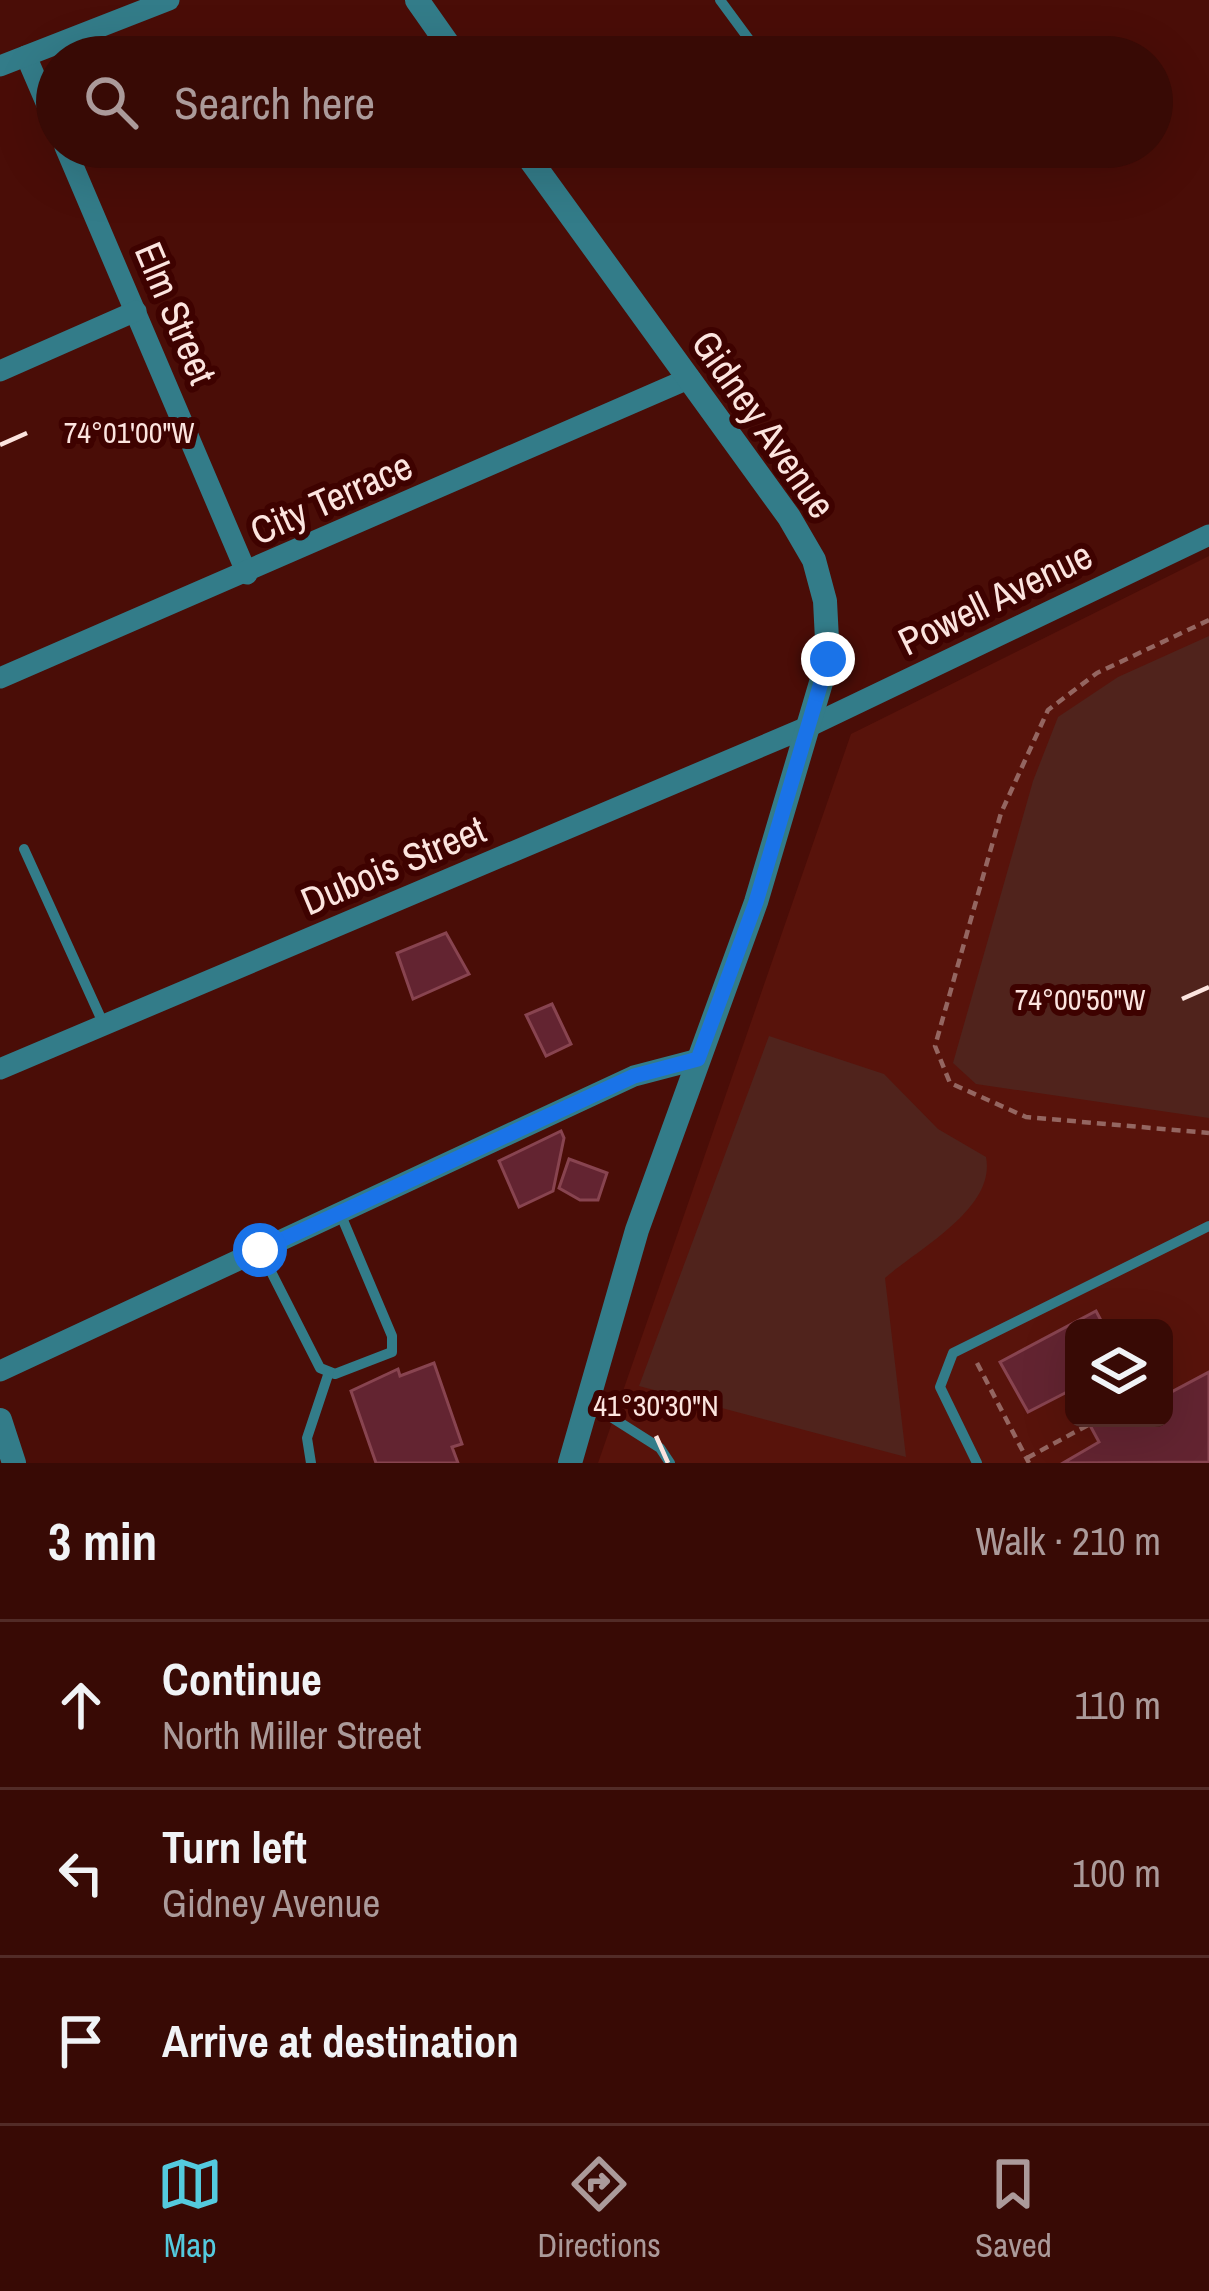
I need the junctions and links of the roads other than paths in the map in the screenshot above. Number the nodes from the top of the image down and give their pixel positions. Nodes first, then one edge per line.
1 (169, 0) edge
2 (417, 0) edge
3 (721, 0) edge
4 (77, 36) edge
5 (442, 36) edge
6 (747, 36) edge
7 (36, 52) edge
8 (26, 56) junction
9 (0, 66) edge
10 (36, 79) edge
11 (74, 168) edge
12 (536, 168) edge
13 (136, 311) junction
14 (0, 371) edge
15 (690, 378) junction
16 (1209, 535) edge
17 (247, 574) junction
18 (0, 678) edge
19 (812, 724) junction
20 (24, 849) dead end
21 (104, 1025) junction
22 (698, 1059) junction
23 (0, 1069) edge
24 (340, 1213) junction
25 (1209, 1226) edge
26 (260, 1250) junction
27 (0, 1371) edge
28 (328, 1372) junction
29 (586, 1402) junction
30 (0, 1420) edge
31 (14, 1463) edge
32 (311, 1463) edge
33 (571, 1463) edge
34 (670, 1463) edge
35 (977, 1463) edge

1 - 4 street
2 - 5 street
3 - 6 lane
7 - 8 street
8 - 9 street
8 - 10 street
11 - 13 street, Elm Street
12 - 15 street, Gidney Avenue
13 - 14 street
13 - 17 street, Elm Street
15 - 17 street, City Terrace
15 - 19 street, Gidney Avenue
16 - 19 street, Powell Avenue
17 - 18 street, City Terrace
19 - 21 street, Dubois Street
19 - 22 street, Gidney Avenue
20 - 21 lane
21 - 23 street, Dubois Street
22 - 24 street
22 - 29 street, Gidney Avenue
24 - 26 street
24 - 28 lane
25 - 35 lane
26 - 27 street
26 - 28 lane
28 - 32 lane
29 - 33 street, Gidney Avenue
29 - 34 lane
30 - 31 street

